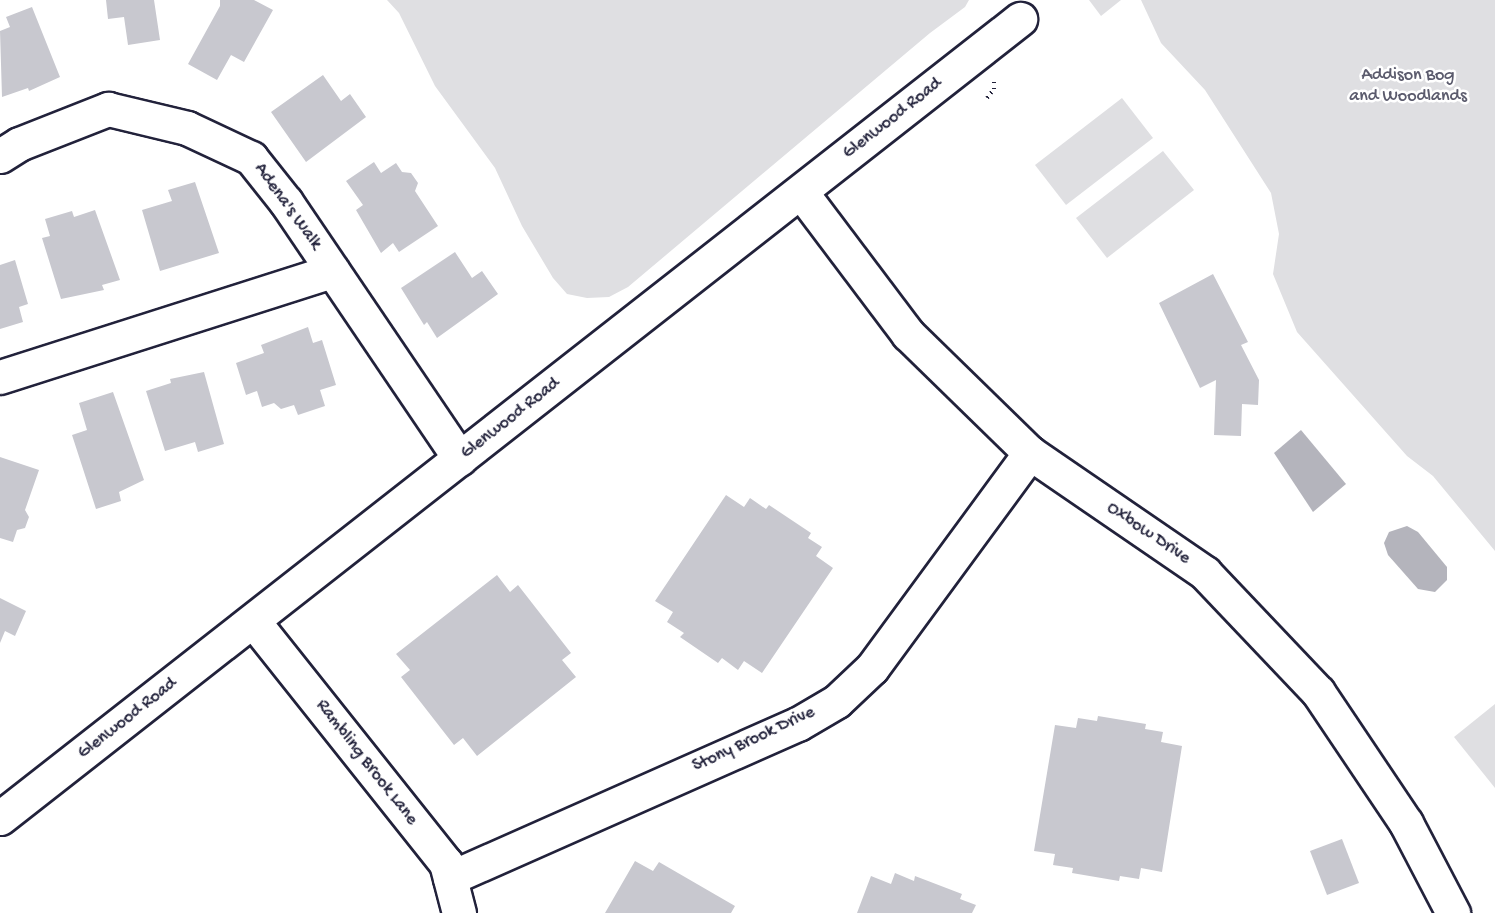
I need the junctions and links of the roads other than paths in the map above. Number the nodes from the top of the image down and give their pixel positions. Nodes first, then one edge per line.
1 (1020, 19) dead end
2 (0, 156) edge
3 (801, 192) junction
4 (333, 271) junction
5 (0, 377) edge
6 (1030, 453) junction
7 (460, 459) junction
8 (254, 622) junction
9 (0, 818) edge
10 (450, 878) junction
11 (459, 913) edge
12 (1453, 913) edge

1 - 3 street, Glenwood Road
2 - 4 street, Adena's Walk
3 - 6 street, Oxbow Drive
3 - 7 street, Glenwood Road
4 - 5 street, Adena's Walk
4 - 7 street, Adena's Walk
6 - 10 street, Stony Brook Drive
6 - 12 street, Oxbow Drive
7 - 8 street, Glenwood Road
8 - 9 street, Glenwood Road
8 - 10 street, Rambling Brook Lane
10 - 11 street, Rambling Brook Lane

